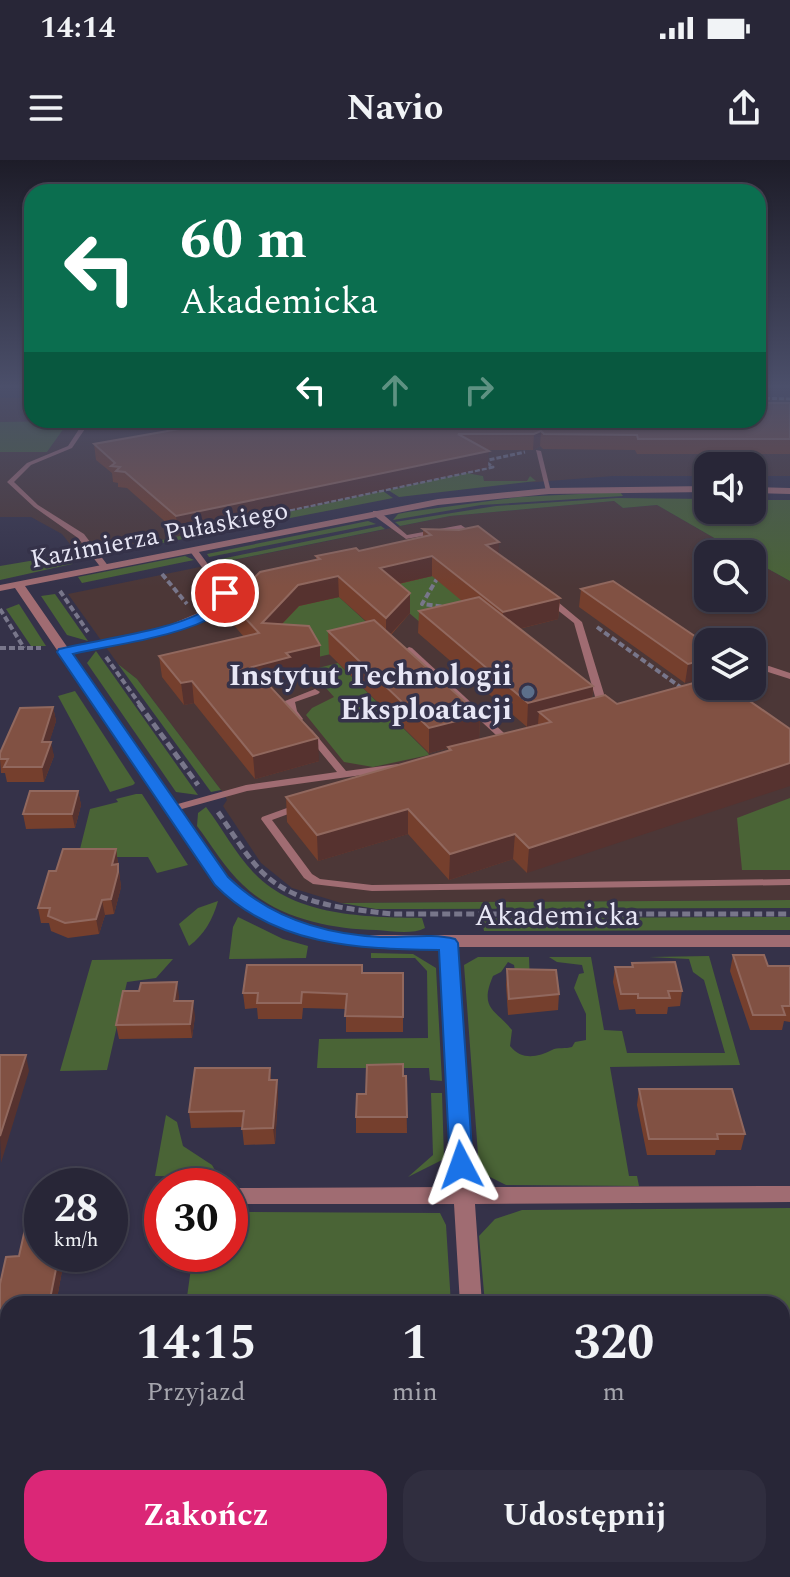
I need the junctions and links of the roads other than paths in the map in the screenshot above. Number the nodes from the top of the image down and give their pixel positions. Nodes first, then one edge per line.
1 (53, 454) edge
2 (539, 454) edge
3 (694, 489) edge
4 (766, 490) edge
5 (549, 491) junction
6 (790, 491) edge
7 (376, 513) junction
8 (486, 545) edge
9 (193, 550) junction
10 (105, 567) junction
11 (18, 584) junction
12 (0, 588) edge
13 (545, 596) edge
14 (63, 650) junction
15 (409, 650) edge
16 (766, 670) edge
17 (790, 676) edge
18 (315, 692) dead end
19 (618, 708) edge
20 (605, 712) junction
21 (591, 716) edge
22 (520, 735) edge
23 (506, 739) junction
24 (493, 748) edge
25 (412, 764) edge
26 (344, 775) junction
27 (406, 777) edge
28 (391, 781) edge
29 (304, 806) edge
30 (171, 809) junction
31 (790, 882) edge
32 (790, 941) edge
33 (448, 943) junction
34 (790, 1194) edge
35 (248, 1196) edge
36 (463, 1196) junction
37 (470, 1296) edge

1 - 10 lane
2 - 5 lane
3 - 5 street, Kazimierza Pułaskiego
4 - 6 street
5 - 7 street, Kazimierza Pułaskiego
7 - 8 lane
7 - 9 street, Kazimierza Pułaskiego
9 - 10 street, Kazimierza Pułaskiego
9 - 14 lane
10 - 11 street, Kazimierza Pułaskiego
11 - 12 street, Kazimierza Pułaskiego
11 - 14 street, Akademicka
13 - 20 lane
14 - 30 street, Akademicka
15 - 23 lane
16 - 17 lane
18 - 26 lane
19 - 20 lane
20 - 21 lane
22 - 23 lane
23 - 24 lane
25 - 26 lane
26 - 30 lane
27 - 28 lane
29 - 31 lane
30 - 33 street, Akademicka
32 - 33 street, Akademicka
33 - 36 street
34 - 36 street
35 - 36 street
36 - 37 street

